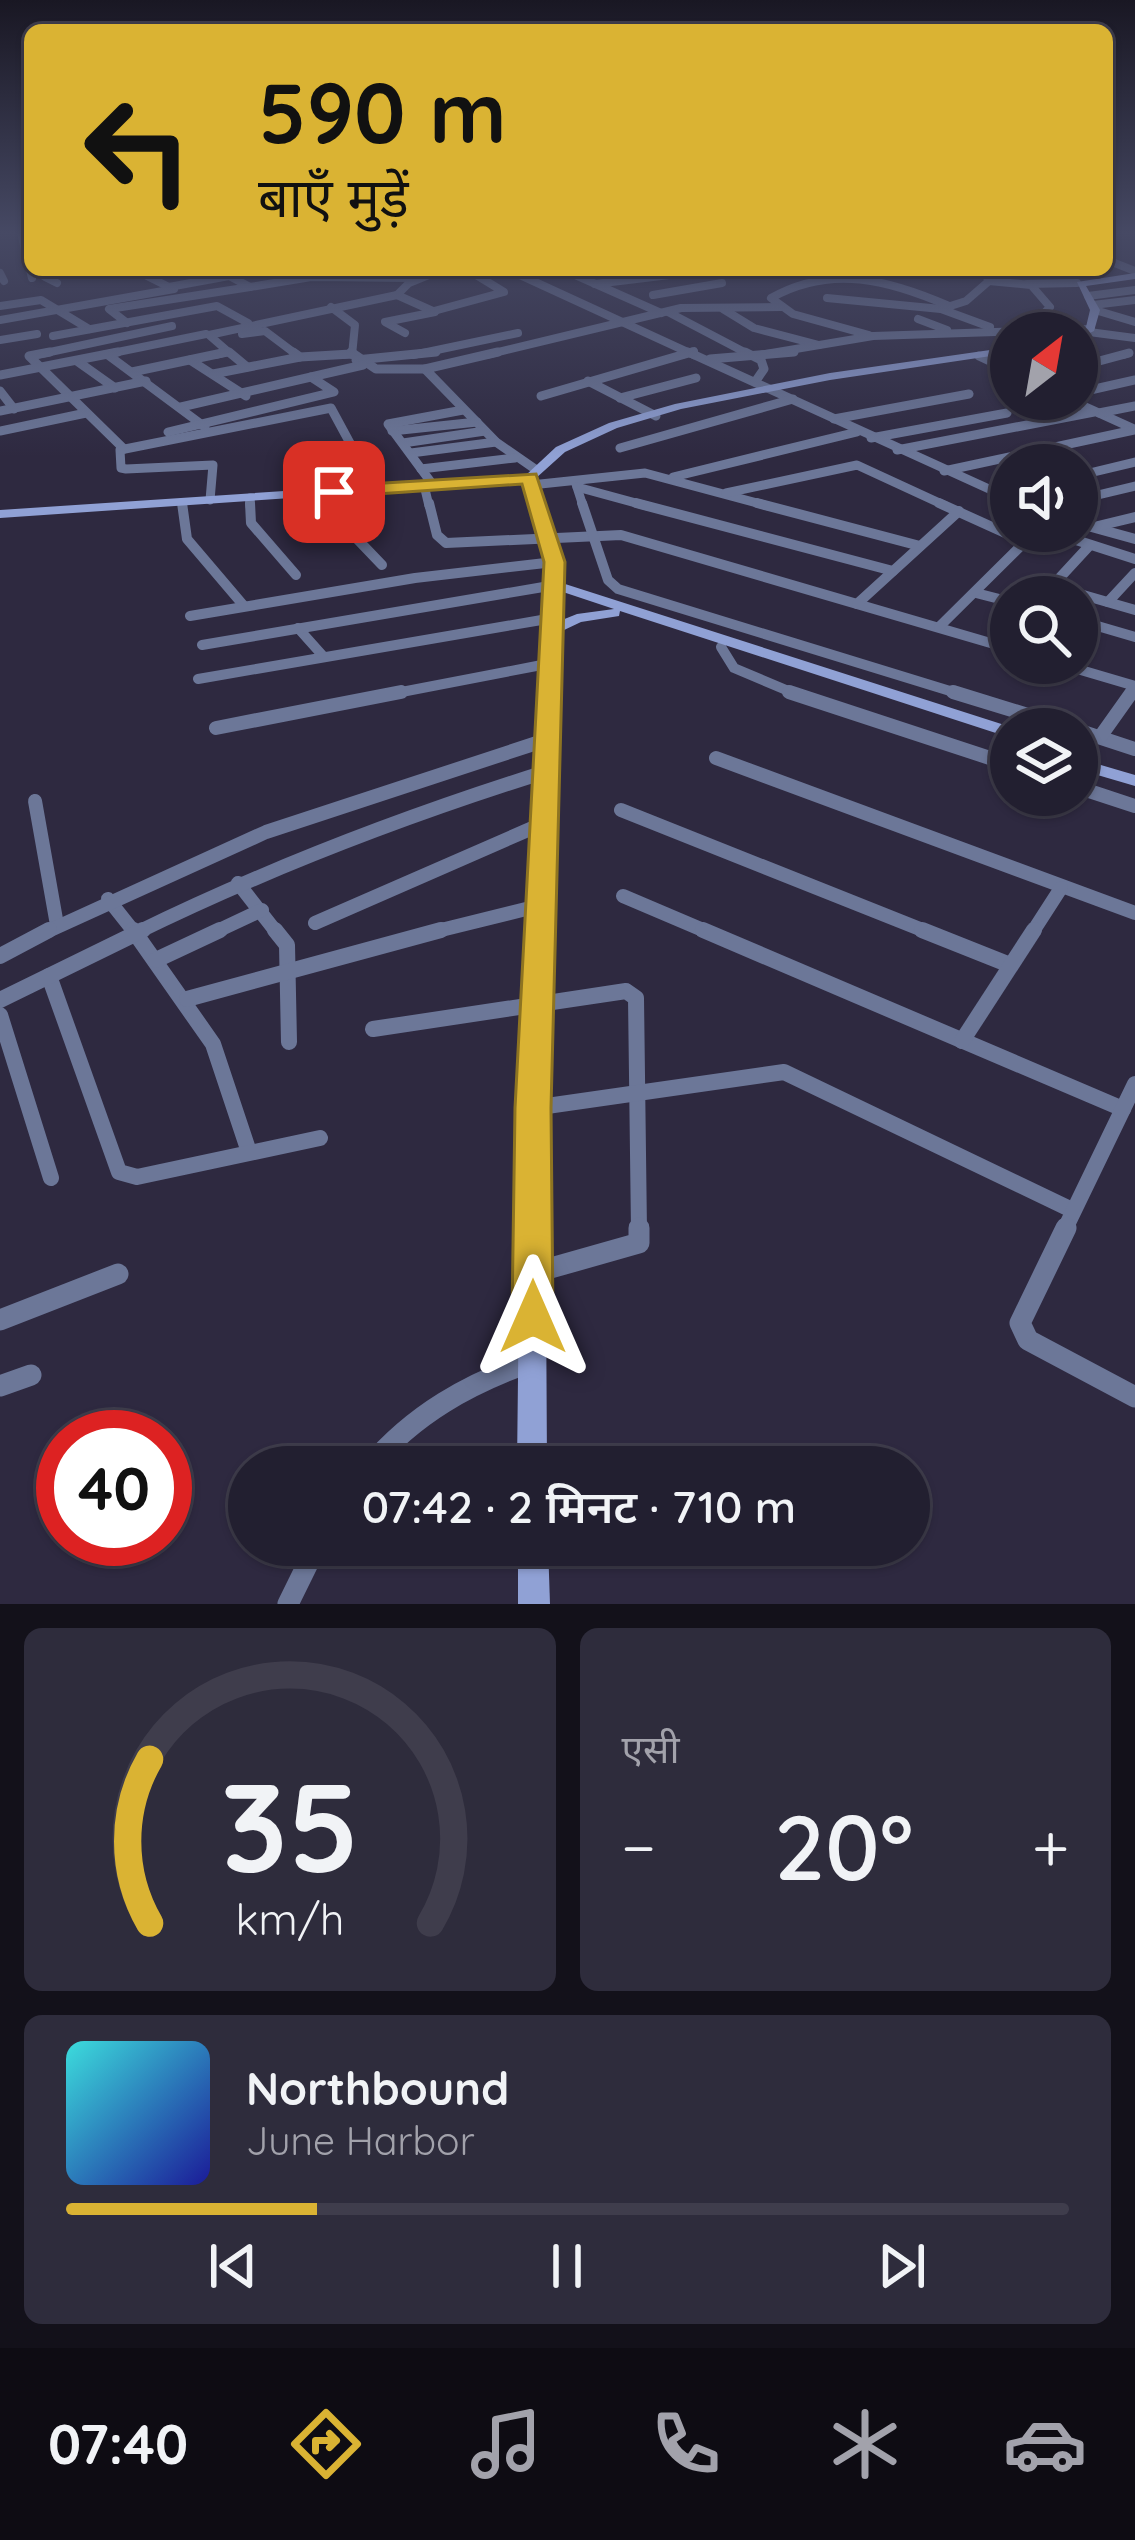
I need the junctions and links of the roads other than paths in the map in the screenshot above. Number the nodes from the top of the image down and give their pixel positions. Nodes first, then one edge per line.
1 (53, 308) edge
2 (74, 308) edge
3 (116, 308) edge
4 (146, 308) edge
5 (213, 308) edge
6 (223, 308) edge
7 (328, 308) edge
8 (333, 308) edge
9 (427, 308) edge
10 (446, 308) edge
11 (593, 308) edge
12 (652, 308) edge
13 (681, 308) joint
14 (722, 308) junction
15 (731, 308) edge
16 (784, 308) edge
17 (947, 308) edge
18 (1101, 308) edge
19 (200, 309) joint
20 (59, 311) junction
21 (434, 311) junction
22 (2, 312) edge
23 (664, 313) junction
24 (158, 317) junction
25 (918, 319) dead end
26 (127, 322) junction
27 (624, 322) junction
28 (1135, 322) edge
29 (248, 323) junction
30 (172, 326) junction
31 (990, 326) edge
32 (26, 327) dead end
33 (226, 328) junction
34 (89, 329) junction
35 (0, 330) edge
36 (990, 331) edge
37 (405, 333) dead end
38 (518, 333) dead end
39 (954, 333) junction
40 (1098, 333) edge
41 (37, 334) dead end
42 (207, 334) junction
43 (53, 336) dead end
44 (873, 336) junction
45 (1135, 338) edge
46 (0, 340) edge
47 (824, 346) junction
48 (694, 351) junction
49 (226, 352) junction
50 (749, 353) junction
51 (1129, 353) dead end
52 (990, 354) edge
53 (108, 356) junction
54 (979, 356) junction
55 (300, 357) junction
56 (710, 359) junction
57 (190, 360) junction
58 (357, 360) junction
59 (76, 361) junction
60 (990, 361) edge
61 (1098, 361) edge
62 (247, 367) junction
63 (40, 368) junction
64 (425, 369) junction
65 (132, 373) junction
66 (213, 374) junction
67 (0, 375) edge
68 (311, 377) junction
69 (696, 378) dead end
70 (1135, 380) edge
71 (146, 381) junction
72 (588, 381) junction
73 (760, 384) junction
74 (115, 388) junction
75 (1098, 388) edge
76 (0, 391) edge
77 (242, 393) junction
78 (969, 394) dead end
79 (541, 396) dead end
80 (74, 398) junction
81 (620, 398) junction
82 (794, 399) junction
83 (894, 405) junction
84 (1135, 406) edge
85 (181, 407) junction
86 (264, 408) junction
87 (14, 409) junction
88 (464, 410) junction
89 (0, 411) edge
90 (86, 413) junction
91 (1098, 413) edge
92 (1098, 414) edge
93 (656, 416) junction
94 (990, 416) edge
95 (834, 419) junction
96 (1053, 420) edge
97 (477, 422) junction
98 (1035, 423) junction
99 (938, 426) junction
100 (206, 428) junction
101 (1135, 430) edge
102 (0, 431) edge
103 (392, 431) junction
104 (485, 431) junction
105 (857, 432) junction
106 (961, 437) junction
107 (871, 438) junction
108 (1070, 441) junction
109 (496, 442) junction
110 (403, 443) junction
111 (121, 446) junction
112 (620, 448) dead end
113 (898, 450) junction
114 (411, 453) junction
115 (515, 458) junction
116 (1135, 462) edge
117 (422, 469) junction
118 (364, 470) dead end
119 (944, 471) junction
120 (1098, 471) edge
121 (532, 477) junction
122 (668, 478) junction
123 (576, 484) junction
124 (428, 485) junction
125 (1135, 486) edge
126 (990, 491) edge
127 (334, 492) junction
128 (724, 493) junction
129 (1098, 495) edge
130 (250, 498) junction
131 (210, 500) junction
132 (182, 502) junction
133 (959, 511) junction
134 (0, 514) edge
135 (1135, 517) edge
136 (990, 526) edge
137 (1098, 526) edge
138 (1098, 528) edge
139 (594, 532) junction
140 (548, 535) junction
141 (1135, 539) edge
142 (920, 547) junction
143 (1098, 547) edge
144 (1014, 552) edge
145 (1084, 552) edge
146 (1135, 559) edge
147 (382, 565) dead end
148 (893, 571) junction
149 (296, 575) dead end
150 (1061, 576) edge
151 (1132, 580) edge
152 (388, 582) junction
153 (976, 592) junction
154 (554, 593) junction
155 (990, 596) edge
156 (1098, 599) edge
157 (1108, 602) junction
158 (857, 604) junction
159 (244, 606) junction
160 (397, 610) junction
161 (1135, 610) edge
162 (614, 613) junction
163 (190, 616) dead end
164 (1098, 626) edge
165 (939, 627) junction
166 (298, 628) junction
167 (1135, 637) edge
168 (990, 643) edge
169 (202, 645) dead end
170 (721, 647) junction
171 (323, 656) junction
172 (552, 663) junction
173 (1098, 676) edge
174 (198, 679) dead end
175 (1135, 687) edge
176 (1004, 708) edge
177 (990, 725) edge
178 (216, 728) dead end
179 (990, 734) edge
180 (1100, 737) joint
181 (546, 740) junction
182 (1135, 748) edge
183 (716, 758) dead end
184 (990, 758) edge
185 (1098, 762) edge
186 (1098, 768) edge
187 (545, 772) junction
188 (1135, 777) edge
189 (1098, 794) edge
190 (35, 801) dead end
191 (1135, 806) edge
192 (621, 810) dead end
193 (544, 823) junction
194 (238, 883) junction
195 (1060, 888) junction
196 (623, 896) dead end
197 (108, 899) junction
198 (542, 905) junction
199 (262, 910) junction
200 (1135, 913) edge
201 (315, 923) dead end
202 (57, 925) junction
203 (136, 934) junction
204 (0, 956) edge
205 (156, 960) junction
206 (1010, 965) junction
207 (287, 968) junction
208 (49, 976) junction
209 (187, 999) junction
210 (0, 1000) edge
211 (540, 1001) junction
212 (0, 1015) edge
213 (373, 1029) dead end
214 (962, 1041) junction
215 (289, 1042) dead end
216 (1135, 1084) edge
217 (638, 1096) junction
218 (533, 1108) junction
219 (1123, 1109) junction
220 (320, 1138) dead end
221 (248, 1149) junction
222 (51, 1178) dead end
223 (1072, 1210) junction
224 (118, 1274) dead end
225 (533, 1274) junction
226 (0, 1320) edge
227 (533, 1361) junction
228 (31, 1375) dead end
229 (0, 1387) edge
230 (1135, 1397) edge
231 (391, 1446) edge
232 (532, 1446) edge
233 (306, 1566) edge
234 (533, 1566) edge
235 (288, 1604) edge
236 (533, 1604) edge

1 - 20 street
2 - 20 street
3 - 26 street
4 - 24 street
5 - 19 street
6 - 29 street
7 - 29 street
8 - 58 street
9 - 21 street
10 - 21 street
11 - 27 street
12 - 23 street
13 - 14 street
13 - 23 street
14 - 15 street
14 - 47 street
16 - 44 street
17 - 31 street
18 - 28 street
19 - 24 street
20 - 22 street
20 - 34 street
21 - 37 street
23 - 27 street
23 - 50 street
24 - 26 street
24 - 30 street
25 - 39 street
26 - 34 street
27 - 48 street
27 - 64 street
29 - 33 street
30 - 42 street
30 - 63 street
32 - 35 street
33 - 42 street
33 - 55 street
34 - 43 street
36 - 39 street
38 - 58 street
39 - 44 street
40 - 45 street
41 - 46 street
42 - 49 street
42 - 53 street
44 - 47 street
47 - 50 street
48 - 56 street
48 - 72 street
49 - 57 street
49 - 62 street
50 - 56 street
50 - 73 street
51 - 61 street
52 - 54 street
53 - 59 street
53 - 65 street
54 - 60 street
54 - 73 street
55 - 58 street
55 - 62 street
56 - 73 street
57 - 65 street
57 - 66 street
58 - 64 street
58 - 68 street
59 - 63 street
59 - 74 street
62 - 66 street
63 - 67 street
63 - 80 street
64 - 88 street
65 - 71 street
66 - 77 street
68 - 77 street
68 - 86 street
69 - 81 street
70 - 75 street
71 - 74 street
71 - 85 street
72 - 79 street
72 - 81 street
73 - 82 street
73 - 93 street
74 - 80 street
76 - 87 street
77 - 85 street
77 - 86 street
78 - 83 street
80 - 87 street
80 - 90 street
81 - 93 street
82 - 95 street
82 - 112 street
83 - 95 street
83 - 99 street
84 - 91 street
85 - 100 street
86 - 100 street
87 - 89 street
88 - 97 street
88 - 103 street
90 - 102 street
90 - 111 street
92 - 101 street
93 - 121 street
94 - 99 street
95 - 105 street
96 - 98 street
97 - 103 street
97 - 104 street
98 - 106 street
98 - 108 street
99 - 106 street
99 - 107 street
100 - 111 street
100 - 118 street
101 - 108 street
103 - 110 street
104 - 109 street
104 - 110 street
105 - 107 street
105 - 122 street
106 - 113 street
107 - 113 street
108 - 119 street
109 - 114 street
109 - 115 street
110 - 114 street
111 - 131 street
113 - 119 street
114 - 117 street
115 - 117 street
115 - 121 street
116 - 120 street
117 - 124 street
119 - 126 street
121 - 123 street
121 - 124 street
121 - 140 street
122 - 123 street
122 - 128 street
123 - 139 street
123 - 148 street
124 - 127 street
124 - 140 street
125 - 129 street
127 - 130 street
127 - 147 street
128 - 133 street
128 - 142 street
130 - 131 street
130 - 149 street
131 - 132 street
132 - 134 street
132 - 159 street
133 - 136 street
133 - 142 street
135 - 137 street
138 - 141 street
139 - 140 street
139 - 158 street
139 - 176 street
140 - 154 street
142 - 148 street
143 - 146 street
144 - 153 street
145 - 150 street
148 - 158 street
151 - 157 street
152 - 154 street
152 - 159 street
152 - 160 street
153 - 155 street
153 - 165 street
154 - 160 street
154 - 162 street
154 - 162 street
154 - 171 street
154 - 172 street
154 - 177 street
156 - 157 street
157 - 161 street
158 - 165 street
159 - 163 street
160 - 166 street
162 - 170 street
164 - 167 street
165 - 168 street
166 - 169 street
166 - 171 street
170 - 179 street
170 - 184 street
171 - 174 street
172 - 178 street
172 - 181 street
173 - 175 street
175 - 180 street
180 - 182 street
181 - 187 street
181 - 197 street
183 - 195 street
185 - 188 street
186 - 188 street
187 - 193 street
187 - 194 street
189 - 191 street
190 - 202 street
192 - 206 street
193 - 198 street
193 - 201 street
194 - 199 street
194 - 203 street
195 - 200 street
195 - 206 street
196 - 214 street
197 - 202 street
197 - 203 street
198 - 207 street
198 - 211 street
199 - 205 street
199 - 207 street
202 - 204 street
203 - 205 street
203 - 208 street
205 - 209 street
206 - 214 street
207 - 209 street
207 - 215 street
208 - 210 street
208 - 221 street
209 - 221 street
211 - 213 street
211 - 217 street
211 - 218 street
212 - 222 street
214 - 219 street
216 - 219 street
217 - 218 street
217 - 223 street
217 - 225 street
218 - 225 street
219 - 223 street
220 - 221 street
223 - 230 street
224 - 226 street
225 - 227 street
227 - 231 street
227 - 232 street
228 - 229 street
233 - 235 street
234 - 236 street

